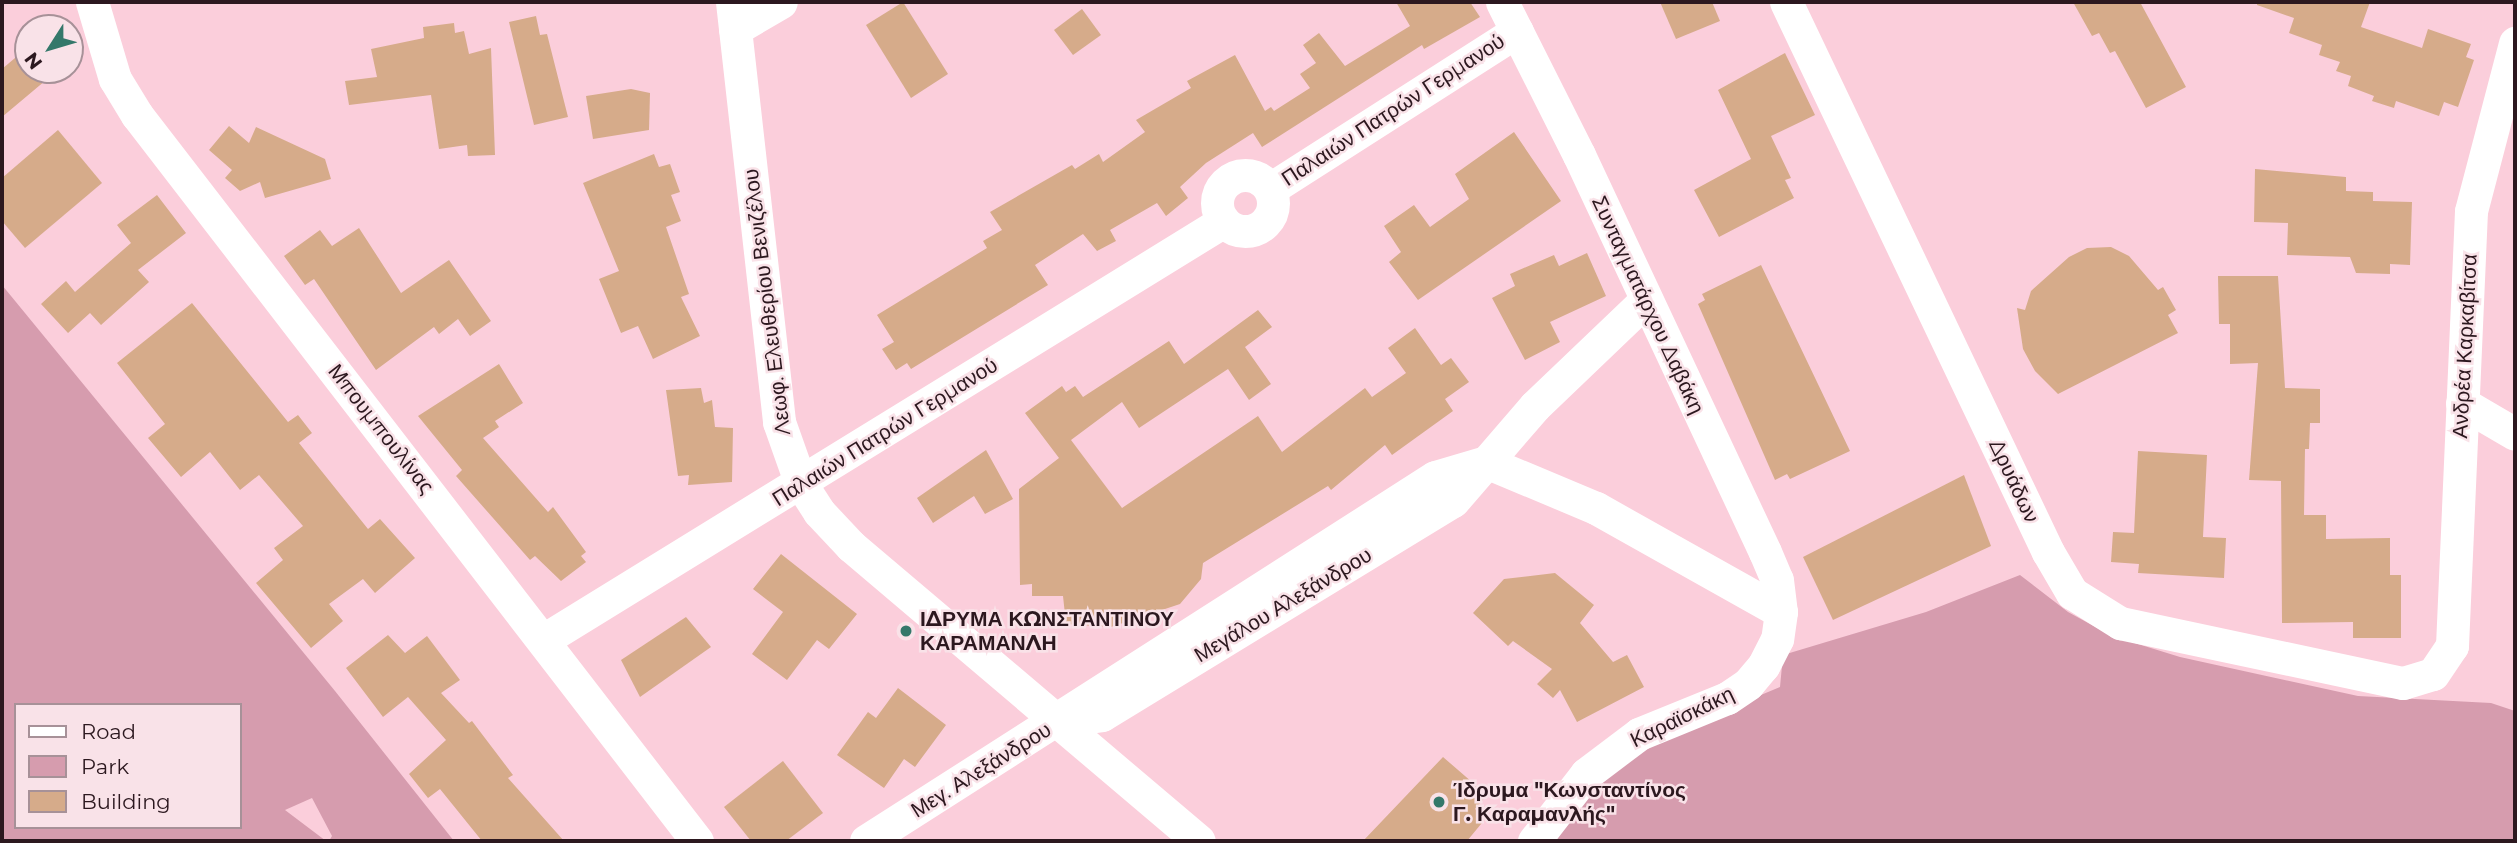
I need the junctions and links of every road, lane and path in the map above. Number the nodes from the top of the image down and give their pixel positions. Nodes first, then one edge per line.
1 (92, 2) edge
2 (781, 2) edge
3 (1786, 2) edge
4 (733, 15) edge
5 (1509, 16) edge
6 (2515, 43) edge
7 (1644, 302) junction
8 (2462, 403) junction
9 (2515, 434) edge
10 (1486, 462) junction
11 (801, 484) junction
12 (1781, 612) junction
13 (545, 639) junction
14 (2449, 654) joint
15 (1060, 721) junction
16 (697, 841) edge
17 (866, 841) edge
18 (1199, 841) edge
19 (1534, 841) edge

1 - 13 street, Μπουμπουλίνας
2 - 4 street
3 - 14 street, Δρυάδων
4 - 11 street, Λεωφ. Ελευθερίου Βενιζέλου
5 - 7 street, Συνταγματάρχου Δαβάκη
5 - 11 street, Παλαιών Πατρών Γερμανού
6 - 8 street, Ανδρέα Καρκαβίτσα
7 - 10 street
7 - 12 street, Συνταγματάρχου Δαβάκη
8 - 9 street
8 - 14 street, Ανδρέα Καρκαβίτσα
10 - 12 street
10 - 15 street, Μεγάλου Αλεξάνδρου
11 - 13 street, Παλαιών Πατρών Γερμανού
11 - 15 street, Λεωφ. Ελευθερίου Βενιζέλου
12 - 19 street, Καραϊσκάκη
13 - 16 street, Μπουμπουλίνας
15 - 17 street, Μεγ. Αλεξάνδρου
15 - 18 street, Λεωφ. Ελευθερίου Βενιζέλου

